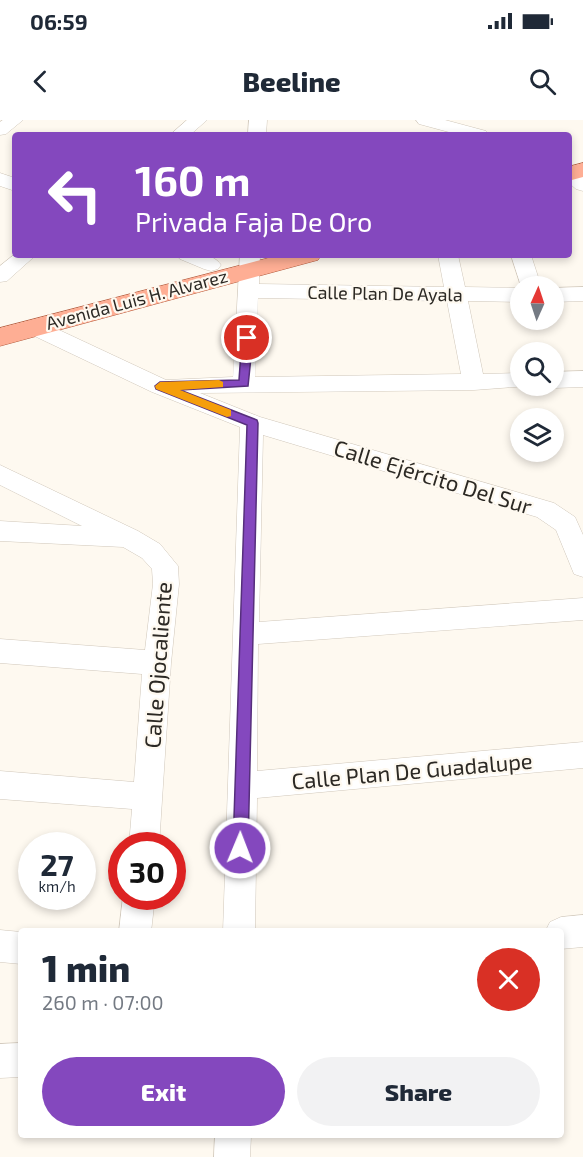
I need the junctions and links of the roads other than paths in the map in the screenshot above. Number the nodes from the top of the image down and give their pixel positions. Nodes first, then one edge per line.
1 (14, 120) edge
2 (198, 120) edge
3 (424, 120) edge
4 (0, 130) edge
5 (183, 132) edge
6 (469, 132) edge
7 (22, 258) edge
8 (194, 258) edge
9 (292, 258) edge
10 (449, 258) edge
11 (522, 258) edge
12 (212, 265) junction
13 (251, 265) edge
14 (0, 276) edge
15 (528, 276) edge
16 (583, 294) edge
17 (456, 295) junction
18 (510, 295) edge
19 (564, 295) edge
20 (0, 321) edge
21 (34, 327) junction
22 (0, 337) edge
23 (583, 379) edge
24 (564, 380) edge
25 (510, 381) edge
26 (474, 382) junction
27 (244, 384) junction
28 (160, 386) junction
29 (252, 423) junction
30 (0, 474) edge
31 (0, 531) edge
32 (129, 538) junction
33 (583, 567) edge
34 (583, 609) edge
35 (245, 634) junction
36 (0, 651) edge
37 (157, 663) junction
38 (583, 755) edge
39 (0, 785) edge
40 (241, 786) junction
41 (148, 797) junction
42 (145, 832) edge
43 (138, 910) edge
44 (135, 928) edge
45 (239, 928) edge
46 (583, 931) edge
47 (564, 933) edge
48 (0, 946) edge
49 (18, 948) edge
50 (18, 1060) edge
51 (0, 1061) edge
52 (233, 1138) edge
53 (232, 1157) edge

1 - 4 street
2 - 5 street
3 - 6 street
7 - 14 street
8 - 12 street
9 - 13 main road, Avenida Luis H. Alvarez
10 - 17 street
11 - 15 street
12 - 13 main road, Avenida Luis H. Alvarez
12 - 20 main road, Avenida Luis H. Alvarez
13 - 17 street, Calle Plan De Ayala
13 - 21 main road, Avenida Luis H. Alvarez
13 - 27 street
16 - 19 street
17 - 18 street, Calle Plan De Ayala
17 - 26 street
21 - 22 main road, Avenida Luis H. Alvarez
21 - 28 street, Calle Ejército Del Sur
23 - 24 street
25 - 26 street
26 - 27 street
27 - 28 street
28 - 29 street, Calle Ejército Del Sur
29 - 33 street, Calle Ejército Del Sur
29 - 35 street
30 - 32 street, Calle Ojocaliente
31 - 32 street
32 - 37 street, Calle Ojocaliente
34 - 35 street
35 - 40 street
36 - 37 street
37 - 41 street, Calle Ojocaliente
38 - 40 street, Calle Plan De Guadalupe
39 - 41 street
40 - 45 street
41 - 42 street, Calle Ojocaliente
43 - 44 street
46 - 47 street
48 - 49 street
50 - 51 street
52 - 53 street

